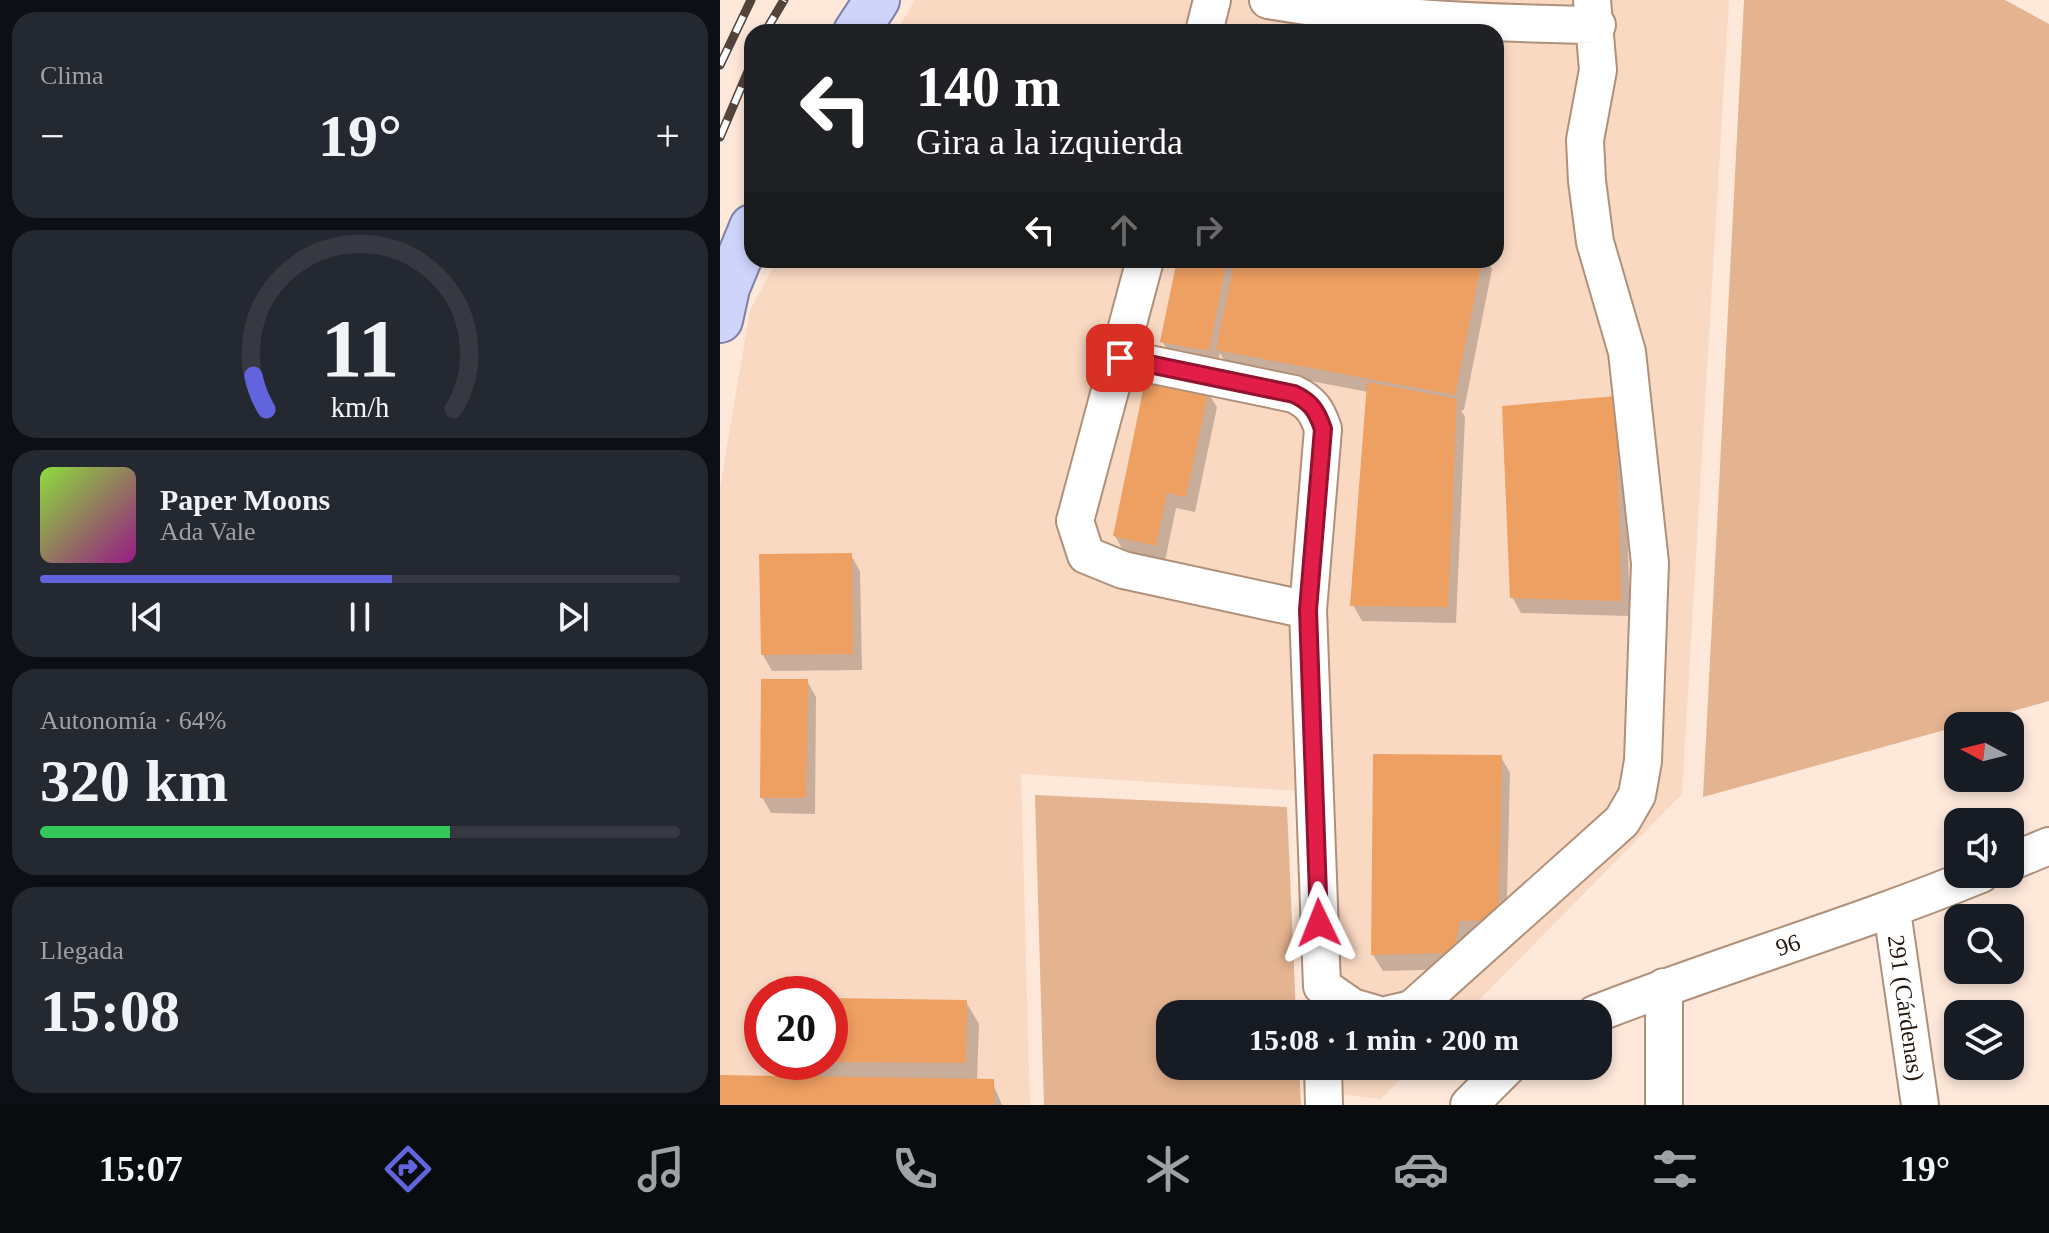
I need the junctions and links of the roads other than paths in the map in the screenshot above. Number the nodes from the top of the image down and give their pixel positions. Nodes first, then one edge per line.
1 (877, 0) edge
2 (1212, 0) edge
3 (1268, 0) edge
4 (1594, 12) edge
5 (861, 24) edge
6 (1206, 24) edge
7 (744, 247) edge
8 (1143, 268) edge
9 (720, 320) edge
10 (1120, 358) junction
11 (1308, 610) junction
12 (2049, 846) edge
13 (2024, 856) edge
14 (1947, 888) edge
15 (1892, 911) junction
16 (1664, 987) junction
17 (1322, 1000) edge
18 (1422, 1000) edge
19 (1612, 1007) edge
20 (1323, 1080) edge
21 (1500, 1083) edge
22 (1324, 1105) edge
23 (1469, 1105) edge
24 (1664, 1105) edge
25 (1920, 1105) edge

1 - 5 main road
2 - 6 street
3 - 4 street
4 - 18 street
7 - 9 main road
8 - 10 street
10 - 11 street
10 - 11 street
11 - 17 street
12 - 13 street
14 - 15 street, 96
15 - 16 street, 96
15 - 25 street, 291 (Cárdenas)
16 - 19 street, 96
16 - 24 street
20 - 22 street
21 - 23 street

